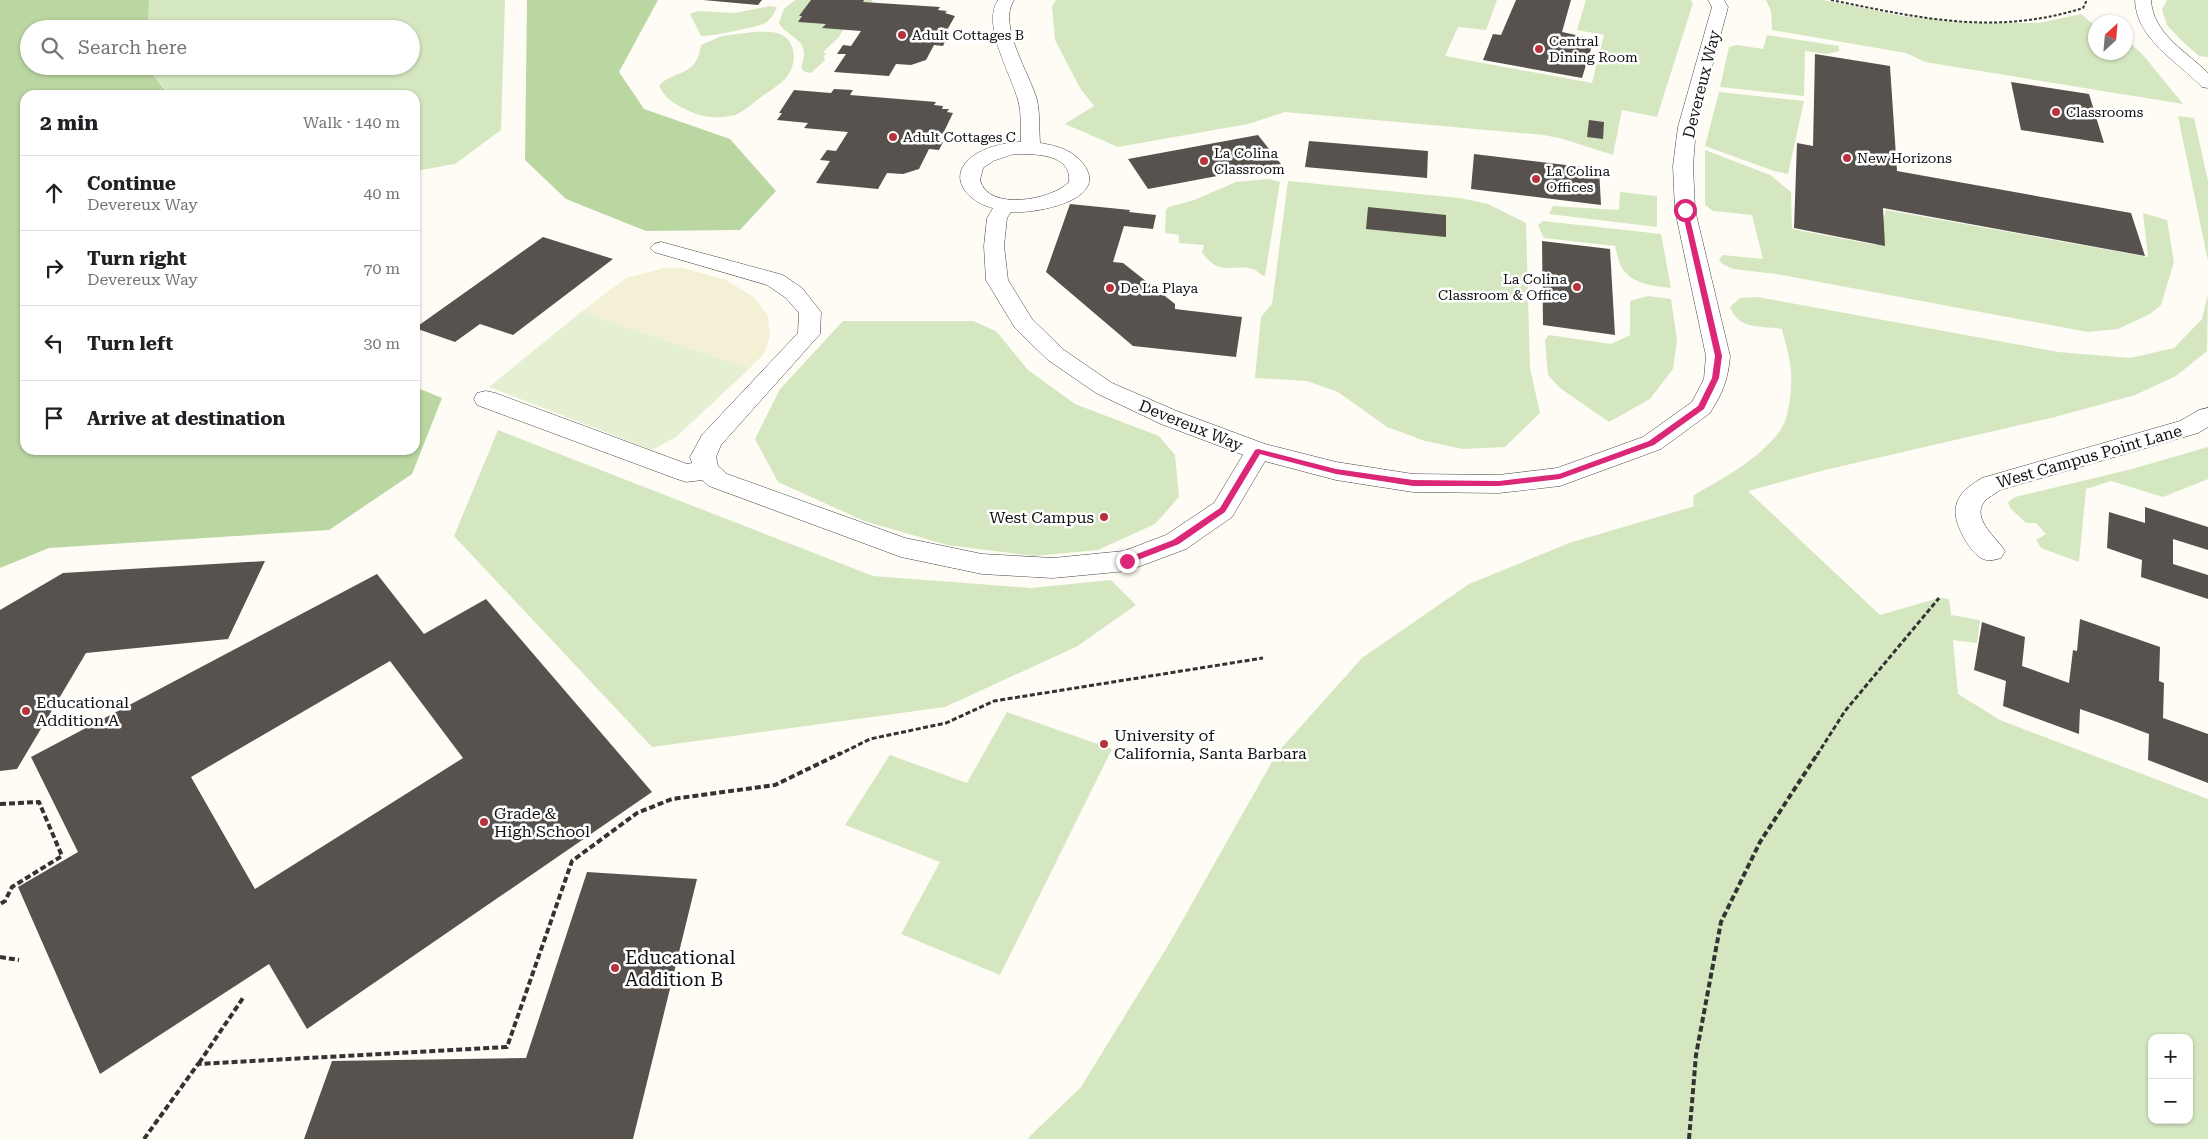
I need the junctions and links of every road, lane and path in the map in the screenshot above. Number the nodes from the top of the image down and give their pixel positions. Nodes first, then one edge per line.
1 (1006, 0) edge
2 (1716, 0) edge
3 (1831, 0) edge
4 (2086, 0) edge
5 (2143, 0) edge
6 (2208, 83) edge
7 (1031, 148) junction
8 (1006, 204) junction
9 (661, 248) dead end
10 (486, 399) dead end
11 (2208, 416) edge
12 (1258, 451) junction
13 (707, 470) junction
14 (1991, 551) dead end
15 (1939, 598) dead end
16 (1263, 658) dead end
17 (0, 804) edge
18 (0, 904) edge
19 (0, 957) edge
20 (19, 960) dead end
21 (243, 998) dead end
22 (198, 1064) junction
23 (144, 1139) edge
24 (1689, 1139) edge

1 - 7 street
2 - 12 street, Devereux Way
3 - 4 path
5 - 6 street
7 - 8 street
7 - 8 street
8 - 12 street, Devereux Way
9 - 13 street
10 - 13 street
11 - 14 street, West Campus Point Lane
12 - 13 street
15 - 24 path
16 - 22 path
17 - 18 path
19 - 20 path
21 - 22 path
22 - 23 path

